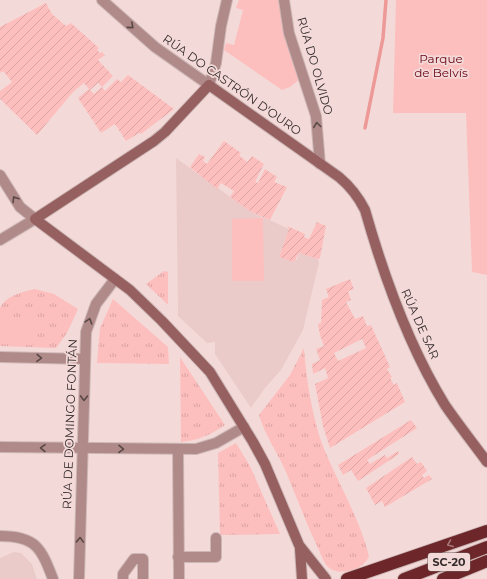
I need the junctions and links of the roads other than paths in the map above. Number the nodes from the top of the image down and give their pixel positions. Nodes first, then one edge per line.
1 (102, 0) edge
2 (227, 0) edge
3 (284, 0) edge
4 (209, 85) junction
5 (320, 164) junction
6 (0, 175) edge
7 (350, 186) joint
8 (35, 219) junction
9 (0, 240) edge
10 (115, 279) junction
11 (0, 357) edge
12 (84, 359) junction
13 (244, 427) junction
14 (0, 447) edge
15 (82, 449) junction
16 (178, 450) junction
17 (487, 462) edge
18 (487, 531) edge
19 (0, 536) edge
20 (216, 538) dead end
21 (299, 545) junction
22 (487, 546) edge
23 (178, 557) junction
24 (487, 561) edge
25 (407, 578) edge
26 (53, 579) edge
27 (79, 579) edge
28 (123, 579) edge
29 (143, 579) edge
30 (178, 579) edge
31 (302, 579) edge
32 (326, 579) edge
33 (347, 579) edge
34 (443, 579) edge

1 -> 4 street, RÚA DO CASTRÓN D'OURO
2 - 4 street
5 -> 3 street, RÚA DO OLVIDO
4 - 5 street, RÚA DO CASTRÓN D'OURO
4 - 8 street
5 - 7 street, RÚA DO CASTRÓN D'OURO
8 -> 6 street
7 - 17 street, RÚA DE SAR
8 - 9 street
8 - 10 street
12 -> 10 street, RÚA DE DOMINGO FONTÁN
10 - 13 street
11 -> 12 street
12 -> 15 street, RÚA DE DOMINGO FONTÁN
13 - 16 street
13 - 21 street
15 -> 14 street
15 -> 16 street
27 -> 15 street, RÚA DE DOMINGO FONTÁN
16 - 23 street
18 -> 33 highway
19 - 26 street
20 - 23 street
21 - 31 street
21 - 32 street
22 - 25 highway, SC-20
23 - 30 street
24 - 34 highway, SC-20
28 - 29 street

